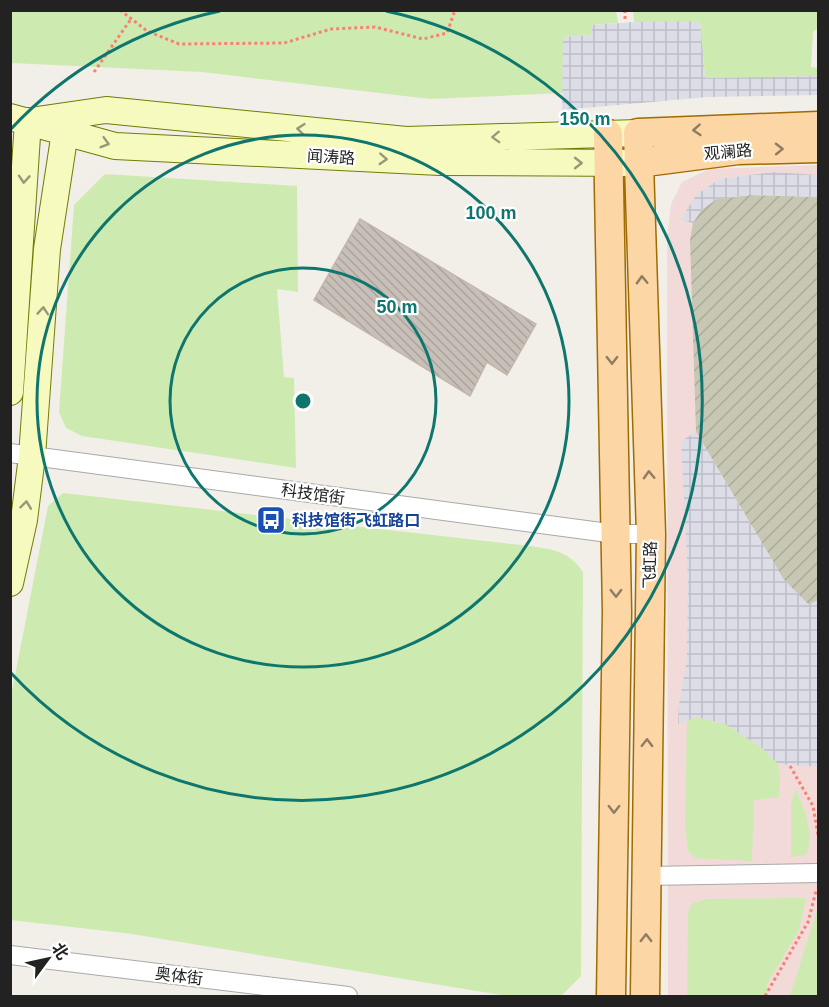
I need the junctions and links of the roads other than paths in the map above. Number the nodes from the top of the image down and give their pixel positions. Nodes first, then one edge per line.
1 (19, 119) edge
2 (819, 126) edge
3 (66, 132) junction
4 (638, 133) junction
5 (608, 134) junction
6 (819, 148) edge
7 (608, 163) junction
8 (638, 163) junction
9 (10, 392) edge
10 (21, 454) edge
11 (616, 534) junction
12 (651, 534) junction
13 (10, 583) edge
14 (819, 873) edge
15 (646, 876) junction
16 (10, 955) edge
17 (348, 996) edge
18 (611, 996) edge
19 (645, 996) edge

1 - 3 main road, 闻涛路
5 -> 1 main road, 闻涛路
1 -> 9 main road
2 -> 4 main road, 观澜路
3 -> 7 main road, 闻涛路
10 -> 3 main road
4 - 5 main road, 闻涛路
4 - 8 main road, 飞虹路
5 - 7 main road, 飞虹路
8 -> 6 main road, 观澜路
7 - 8 main road, 闻涛路
7 -> 11 main road, 飞虹路
12 -> 8 main road, 飞虹路
10 - 11 street, 科技馆街
13 -> 10 main road
11 - 12 street, 科技馆街
11 -> 18 main road, 飞虹路
15 -> 12 main road, 飞虹路
14 - 15 street
19 -> 15 main road, 飞虹路
16 - 17 street, 奥体街

